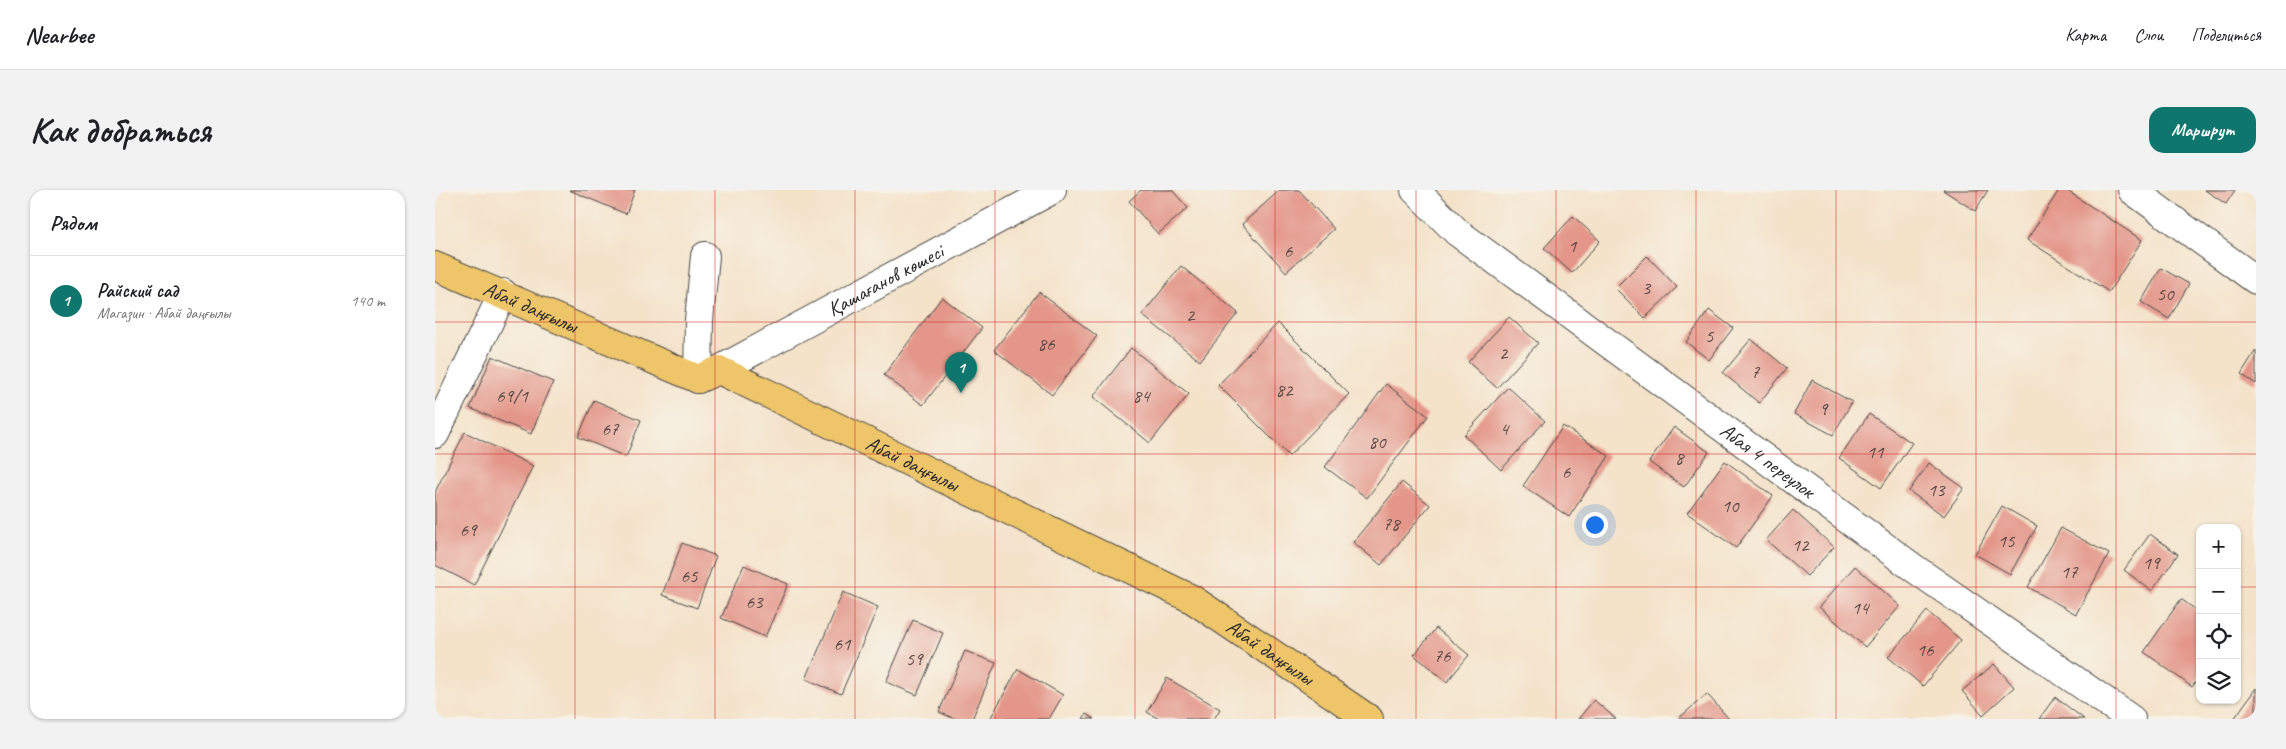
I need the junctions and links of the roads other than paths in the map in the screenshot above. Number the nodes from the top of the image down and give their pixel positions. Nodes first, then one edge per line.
1 (1052, 190) edge
2 (1415, 190) edge
3 (2132, 190) edge
4 (705, 256) dead end
5 (435, 266) edge
6 (2256, 280) edge
7 (503, 293) junction
8 (708, 374) junction
9 (435, 434) edge
10 (1369, 719) edge
11 (2131, 719) edge

1 - 8 street, Қашағанов көшесі
2 - 11 street, Абая 4 переулок
3 - 6 street
4 - 8 street
5 - 7 main road, Абай даңғылы
7 - 8 main road, Абай даңғылы
7 - 9 street
8 - 10 main road, Абай даңғылы

